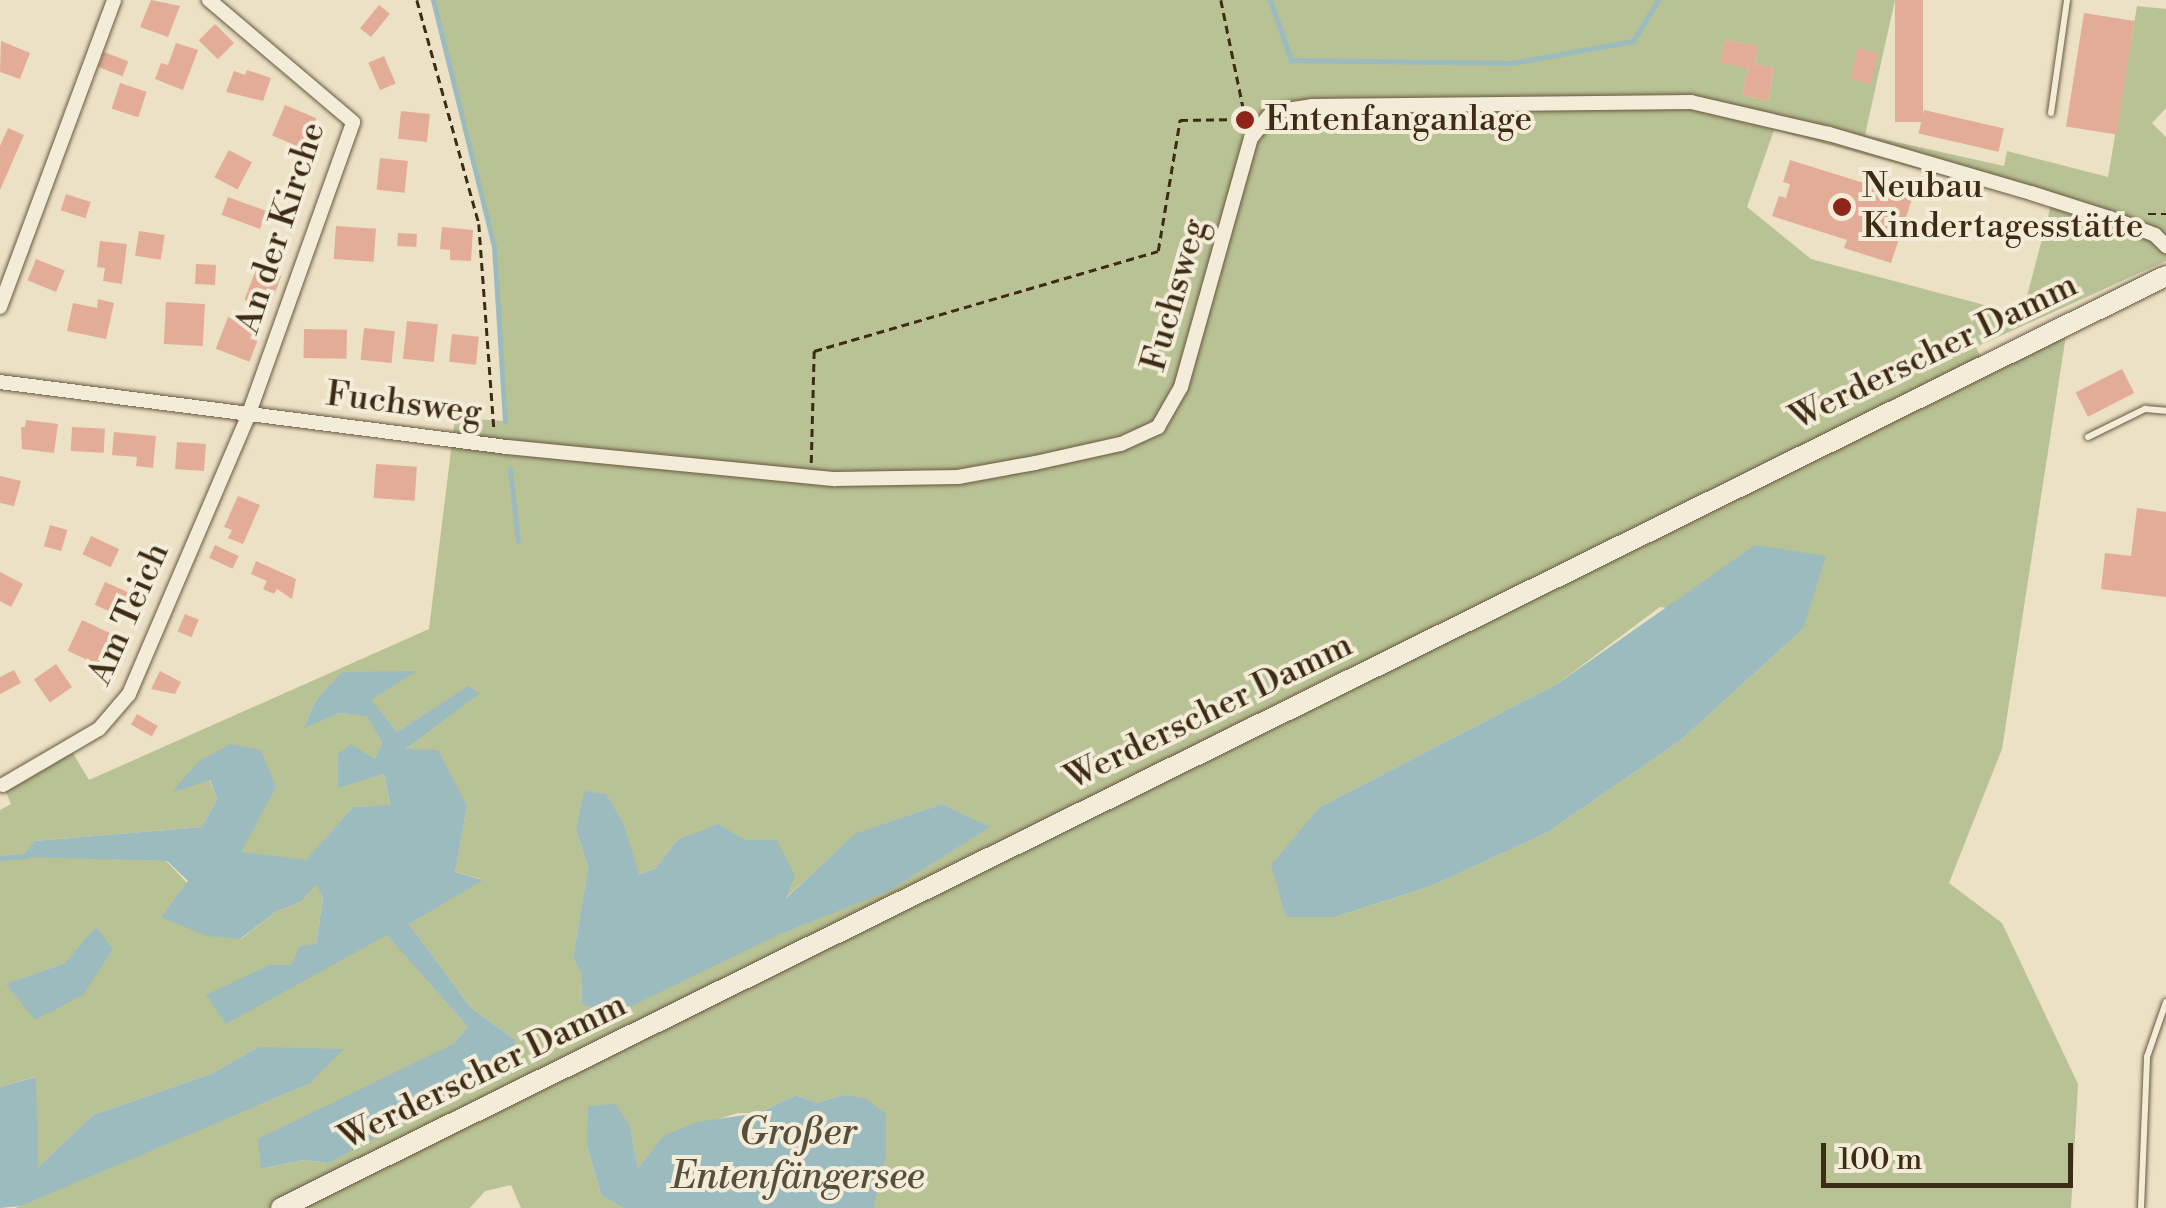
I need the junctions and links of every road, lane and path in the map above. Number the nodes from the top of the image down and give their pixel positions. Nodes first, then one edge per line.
1 (114, 0) edge
2 (209, 0) edge
3 (417, 0) edge
4 (1221, 0) edge
5 (2067, 0) edge
6 (2051, 113) dead end
7 (1246, 118) junction
8 (1251, 138) junction
9 (2166, 246) edge
10 (2166, 276) edge
11 (0, 308) edge
12 (0, 382) edge
13 (2166, 412) edge
14 (248, 416) junction
15 (2088, 437) dead end
16 (495, 446) junction
17 (811, 476) junction
18 (3, 785) dead end
19 (2166, 1002) edge
20 (281, 1208) edge
21 (2141, 1208) edge

1 - 11 street
2 - 14 street, An der Kirche
3 - 16 path
4 - 7 path
5 - 6 lane
7 - 8 path
7 - 17 path
8 - 9 street
8 - 17 street, Fuchsweg
10 - 20 street, Werderscher Damm
12 - 14 street, Fuchsweg
13 - 15 lane
14 - 16 street, Fuchsweg
14 - 18 street, Am Teich
16 - 17 street, Fuchsweg
19 - 21 lane

